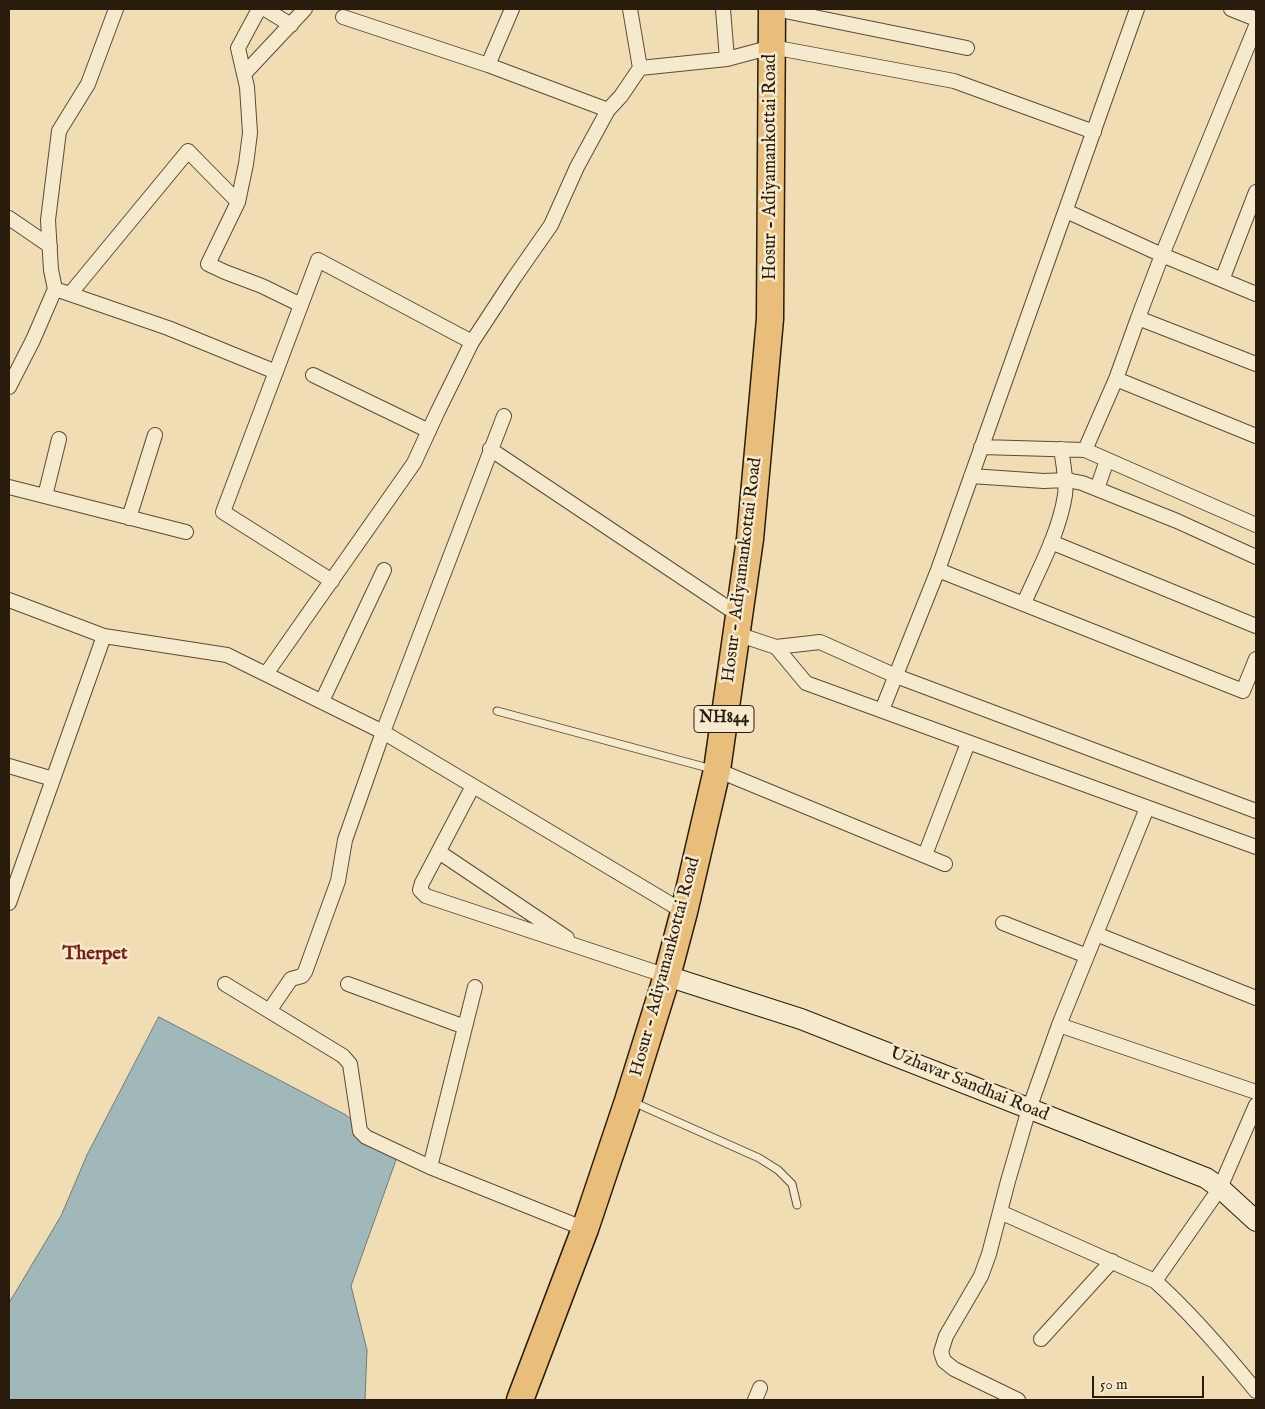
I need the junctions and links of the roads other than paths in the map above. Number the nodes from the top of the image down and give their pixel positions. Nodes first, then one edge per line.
1 (116, 9) edge
2 (259, 9) edge
3 (265, 9) edge
4 (305, 9) edge
5 (512, 9) edge
6 (630, 9) edge
7 (723, 9) edge
8 (773, 9) edge
9 (1138, 9) edge
10 (1231, 9) edge
11 (343, 17) dead end
12 (1256, 19) edge
13 (291, 25) junction
14 (1256, 26) edge
15 (772, 47) junction
16 (967, 48) dead end
17 (726, 59) junction
18 (488, 65) junction
19 (640, 68) junction
20 (244, 74) junction
21 (608, 110) junction
22 (1094, 132) junction
23 (1256, 192) edge
24 (238, 202) junction
25 (1066, 211) junction
26 (9, 218) edge
27 (50, 246) junction
28 (1162, 255) junction
29 (1222, 280) junction
30 (56, 289) junction
31 (70, 294) junction
32 (1256, 294) edge
33 (301, 305) junction
34 (1138, 318) junction
35 (472, 342) junction
36 (1256, 364) edge
37 (276, 372) junction
38 (314, 375) dead end
39 (1116, 379) junction
40 (9, 387) edge
41 (504, 416) dead end
42 (429, 431) junction
43 (155, 435) dead end
44 (1256, 436) edge
45 (60, 439) dead end
46 (981, 447) junction
47 (490, 449) junction
48 (1061, 449) junction
49 (1084, 450) junction
50 (1107, 460) junction
51 (970, 476) junction
52 (1064, 480) junction
53 (9, 487) edge
54 (1097, 489) junction
55 (46, 496) junction
56 (129, 518) junction
57 (1256, 525) edge
58 (186, 532) dead end
59 (1051, 542) junction
60 (1256, 557) edge
61 (384, 570) dead end
62 (938, 570) junction
63 (332, 581) junction
64 (9, 600) edge
65 (1024, 603) junction
66 (739, 625) junction
67 (1256, 626) edge
68 (104, 636) junction
69 (776, 647) junction
70 (1256, 659) edge
71 (266, 674) junction
72 (896, 676) junction
73 (322, 701) junction
74 (882, 710) junction
75 (497, 711) dead end
76 (383, 732) junction
77 (968, 743) junction
78 (9, 766) edge
79 (717, 770) junction
80 (53, 779) junction
81 (472, 786) junction
82 (1147, 808) junction
83 (1256, 811) edge
84 (1256, 847) edge
85 (439, 852) junction
86 (925, 855) junction
87 (946, 864) dead end
88 (9, 903) edge
89 (684, 912) junction
90 (1003, 923) dead end
91 (1096, 934) junction
92 (582, 948) junction
93 (1087, 956) junction
94 (667, 976) junction
95 (224, 984) dead end
96 (348, 984) dead end
97 (476, 987) dead end
98 (1256, 998) edge
99 (269, 1011) junction
100 (1059, 1025) junction
101 (465, 1027) junction
102 (1256, 1092) edge
103 (628, 1101) junction
104 (1256, 1104) edge
105 (1029, 1109) junction
106 (430, 1167) junction
107 (1220, 1188) junction
108 (797, 1205) dead end
109 (1000, 1212) junction
110 (1256, 1221) edge
111 (585, 1229) junction
112 (1112, 1261) junction
113 (1154, 1281) junction
114 (1042, 1339) dead end
115 (1256, 1392) edge
116 (520, 1400) edge
117 (1018, 1400) edge

1 - 27 street
2 - 20 street
3 - 13 street
4 - 13 street
5 - 18 street
6 - 19 street
7 - 17 street
8 - 15 highway, Hosur - Adiyamankottai Road / NH844
8 - 16 street
9 - 22 street
10 - 12 street
11 - 18 street
13 - 20 street
14 - 28 street
15 - 17 street
15 - 22 street
15 - 66 highway, Hosur - Adiyamankottai Road / NH844
17 - 19 street
18 - 21 street
19 - 21 street
20 - 24 street
21 - 35 street
22 - 25 street
23 - 29 street
24 - 31 street
24 - 33 street
25 - 28 street
25 - 46 street
26 - 27 street
27 - 30 street
28 - 29 street
28 - 34 street
29 - 32 street
30 - 31 street
30 - 40 street
31 - 37 street
33 - 35 street
33 - 37 street
34 - 36 street
34 - 39 street
35 - 42 street
37 - 63 street
38 - 42 street
39 - 44 street
39 - 49 street
41 - 47 street
42 - 63 street
43 - 56 street
45 - 55 street
46 - 48 street
46 - 51 street
47 - 66 street
47 - 76 street
48 - 49 street
48 - 52 street
49 - 50 street
50 - 54 street
50 - 57 street
51 - 52 street
51 - 62 street
52 - 54 street
52 - 59 street
53 - 55 street
54 - 60 street
55 - 56 street
56 - 58 street
59 - 65 street
59 - 67 street
61 - 73 street
62 - 65 street
62 - 72 street
63 - 71 street
64 - 68 street
65 - 70 street
66 - 69 street
66 - 79 highway, Hosur - Adiyamankottai Road / NH844
68 - 71 street
68 - 80 street
69 - 72 street
69 - 74 street
71 - 73 street
72 - 74 street
72 - 83 street
73 - 76 street
74 - 77 street
75 - 79 lane
76 - 81 street
76 - 99 street
77 - 82 street
77 - 86 street
78 - 80 street
79 - 86 street
79 - 89 highway, Hosur - Adiyamankottai Road / NH844
80 - 88 street
81 - 85 street
81 - 89 street
82 - 84 street
82 - 91 street
85 - 92 street
85 - 92 street
86 - 87 street
89 - 94 highway, Hosur - Adiyamankottai Road / NH844
90 - 93 street
91 - 93 street
91 - 98 street
92 - 94 street
93 - 100 street
94 - 103 highway, Hosur - Adiyamankottai Road / NH844
94 - 105 main road, Uzhavar Sandhai Road
95 - 99 street
96 - 101 street
97 - 101 street
99 - 106 street
100 - 102 street
100 - 105 street
101 - 106 street
103 - 108 lane
103 - 111 highway, Hosur - Adiyamankottai Road / NH844
104 - 107 street
105 - 107 main road, Uzhavar Sandhai Road
105 - 109 street
106 - 111 street
107 - 110 main road, Uzhavar Sandhai Road
107 - 113 street
109 - 112 street
109 - 117 street
111 - 116 highway, Hosur - Adiyamankottai Road / NH844
112 - 113 street
112 - 114 street
113 - 115 street

